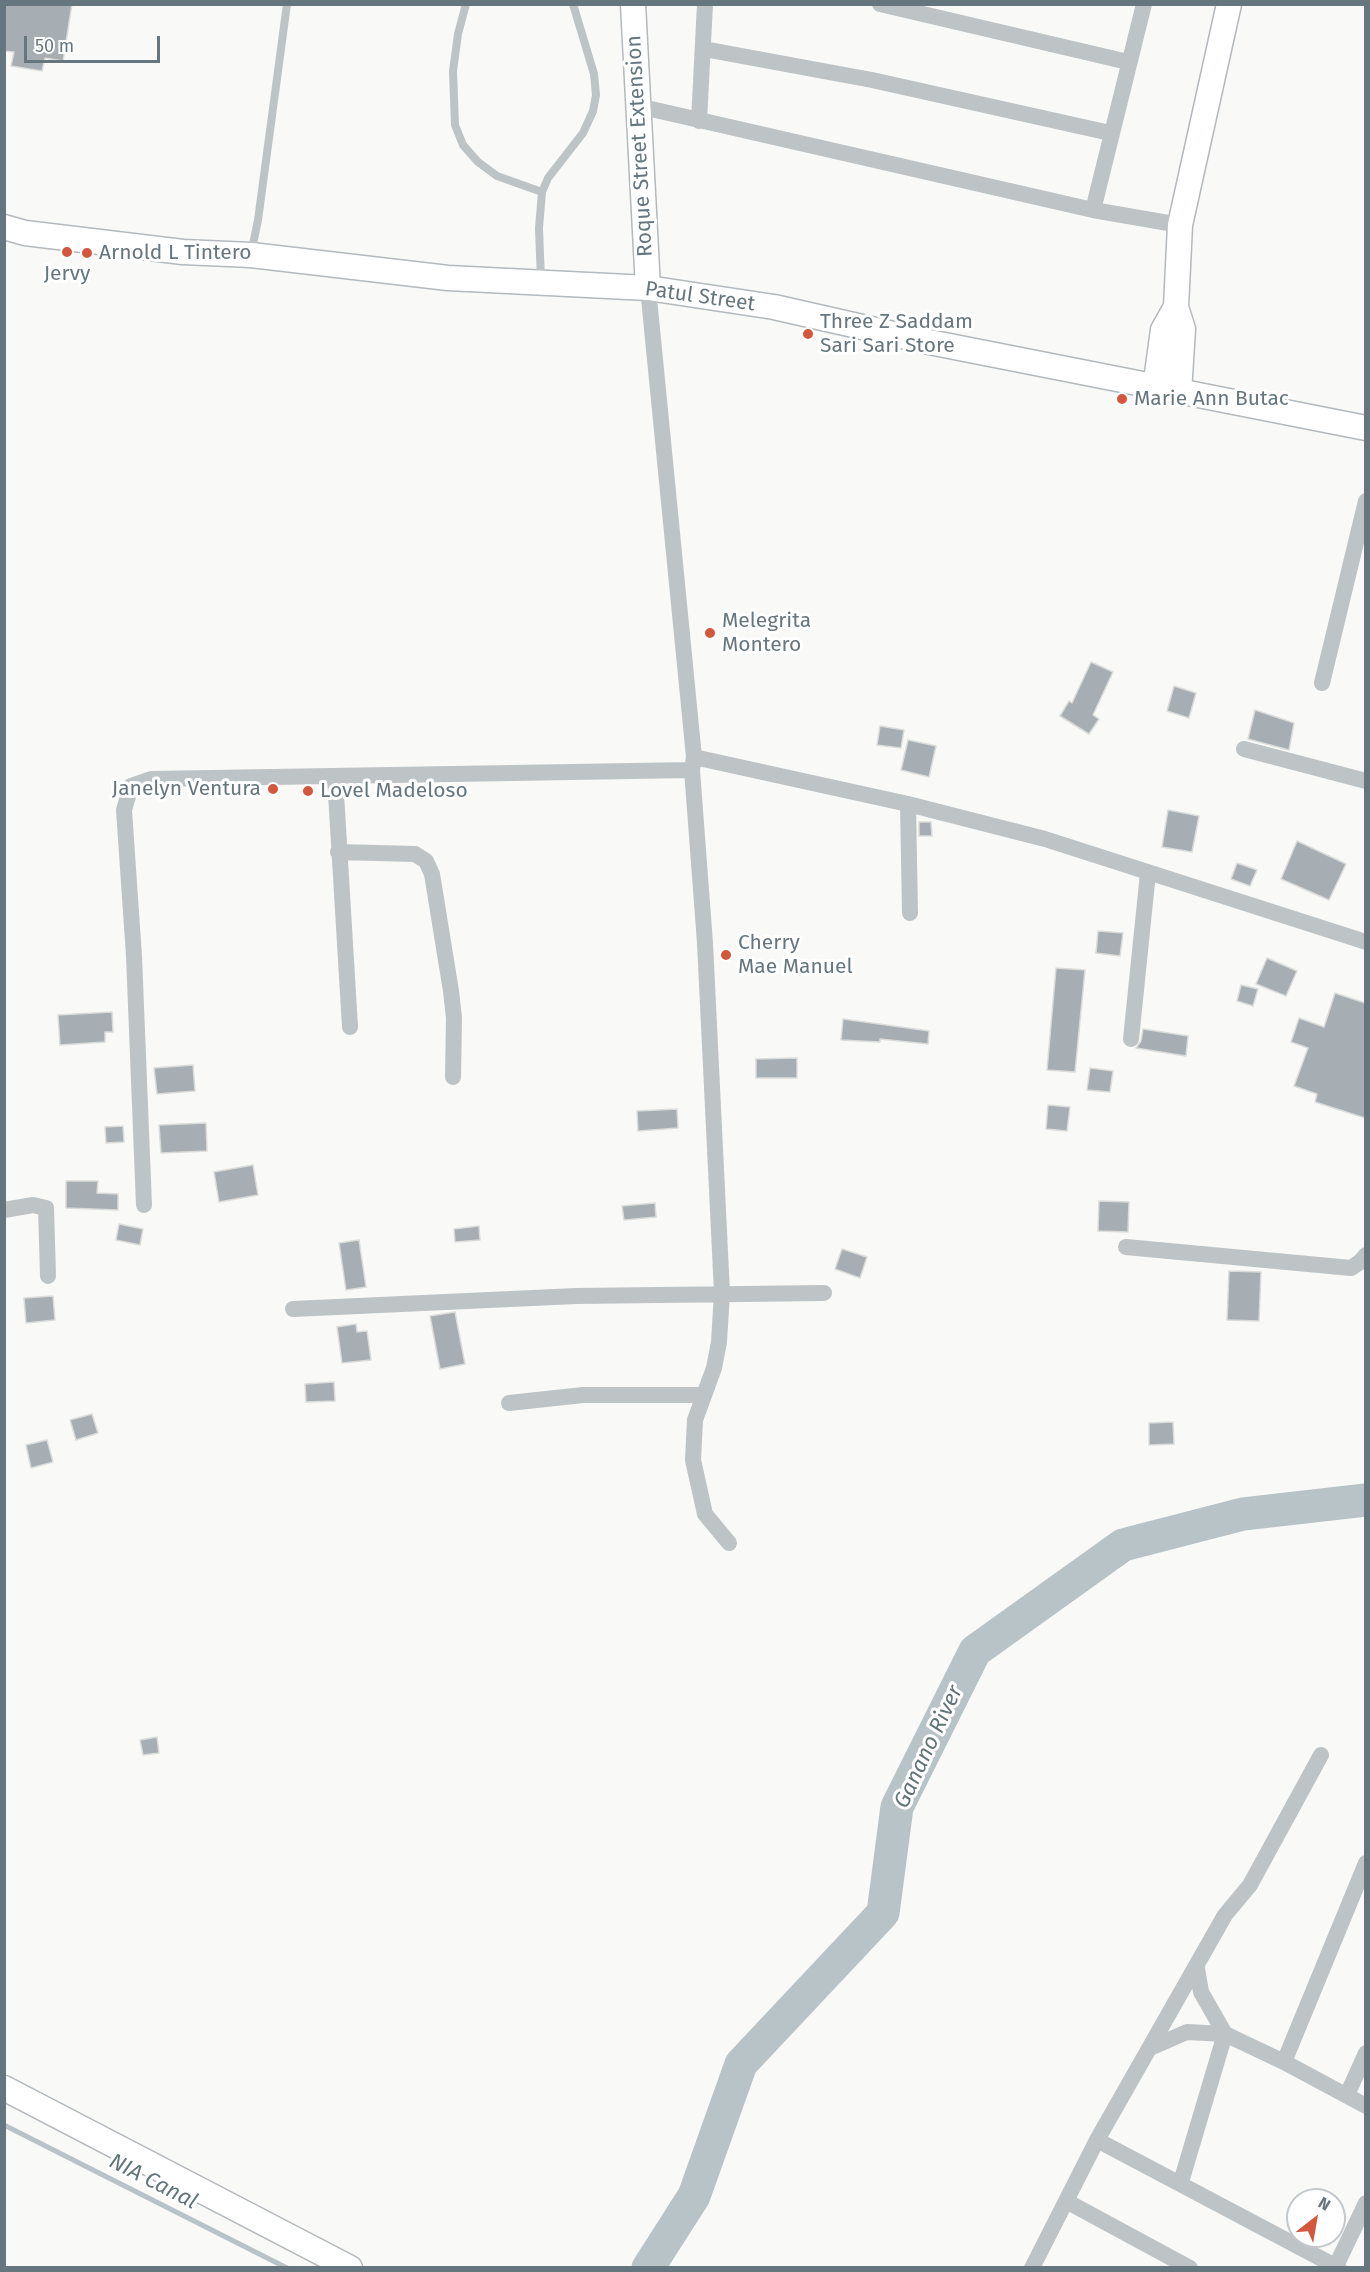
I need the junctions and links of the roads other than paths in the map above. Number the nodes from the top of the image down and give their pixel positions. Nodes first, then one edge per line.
1 (287, 4) edge
2 (466, 4) edge
3 (573, 4) edge
4 (633, 4) edge
5 (705, 4) edge
6 (880, 4) edge
7 (1144, 4) edge
8 (1229, 4) edge
9 (704, 49) junction
10 (1128, 62) junction
11 (638, 106) junction
12 (699, 121) junction
13 (1110, 133) junction
14 (542, 192) junction
15 (1093, 210) junction
16 (1180, 225) junction
17 (15, 230) edge
18 (4, 248) edge
19 (250, 255) junction
20 (541, 281) junction
21 (648, 288) junction
22 (1176, 307) junction
23 (1155, 388) junction
24 (1179, 392) junction
25 (1365, 428) edge
26 (1365, 501) edge
27 (1322, 683) dead end
28 (1244, 749) dead end
29 (693, 764) junction
30 (334, 777) junction
31 (1365, 780) edge
32 (908, 804) junction
33 (338, 852) junction
34 (1148, 873) junction
35 (910, 913) dead end
36 (1365, 942) edge
37 (350, 1027) dead end
38 (1131, 1039) dead end
39 (453, 1077) dead end
40 (144, 1205) dead end
41 (4, 1210) edge
42 (1126, 1247) dead end
43 (1365, 1255) edge
44 (48, 1276) dead end
45 (722, 1293) junction
46 (824, 1293) dead end
47 (293, 1309) dead end
48 (704, 1395) junction
49 (509, 1402) dead end
50 (729, 1543) dead end
51 (1321, 1755) dead end
52 (1365, 1863) edge
53 (1197, 1968) junction
54 (1225, 2034) junction
55 (1150, 2048) junction
56 (1365, 2053) edge
57 (1284, 2062) junction
58 (4, 2088) edge
59 (1347, 2095) junction
60 (1365, 2106) edge
61 (1097, 2140) junction
62 (1181, 2182) junction
63 (1066, 2201) junction
64 (1365, 2203) edge
65 (1337, 2267) edge
66 (350, 2268) edge
67 (1032, 2268) edge
68 (1190, 2268) edge

1 - 19 lane
2 - 14 lane
3 - 14 lane
4 - 11 main road, Roque Street Extension
5 - 9 street
6 - 10 street
7 - 10 street
8 - 16 main road
9 - 12 street
9 - 13 street
10 - 13 street
11 - 12 street
11 - 21 main road, Roque Street Extension
12 - 15 street
13 - 15 street
14 - 20 lane
15 - 16 street
16 - 22 main road
17 - 18 main road
17 - 19 main road, Patul Street
19 - 20 main road, Patul Street
20 - 21 main road, Patul Street
21 - 23 main road, Patul Street
21 - 29 street
22 - 23 main road
22 - 24 main road
23 - 24 main road, Patul Street
24 - 25 main road, Patul Street
26 - 27 street
28 - 31 street
29 - 30 street
29 - 32 street
29 - 45 street
30 - 33 street
30 - 40 street
32 - 34 street
32 - 35 street
33 - 37 street
33 - 39 street
34 - 36 street
34 - 38 street
41 - 44 street
42 - 43 street
45 - 46 street
45 - 47 street
45 - 48 street
48 - 49 street
48 - 50 street
51 - 53 street
52 - 57 street
53 - 54 street
53 - 55 street
54 - 55 street
54 - 57 street
54 - 62 street
55 - 61 street
56 - 59 street
57 - 59 street
58 - 66 main road
59 - 60 street
61 - 62 street
61 - 63 street
62 - 65 street
63 - 67 street
63 - 68 street
64 - 65 street

